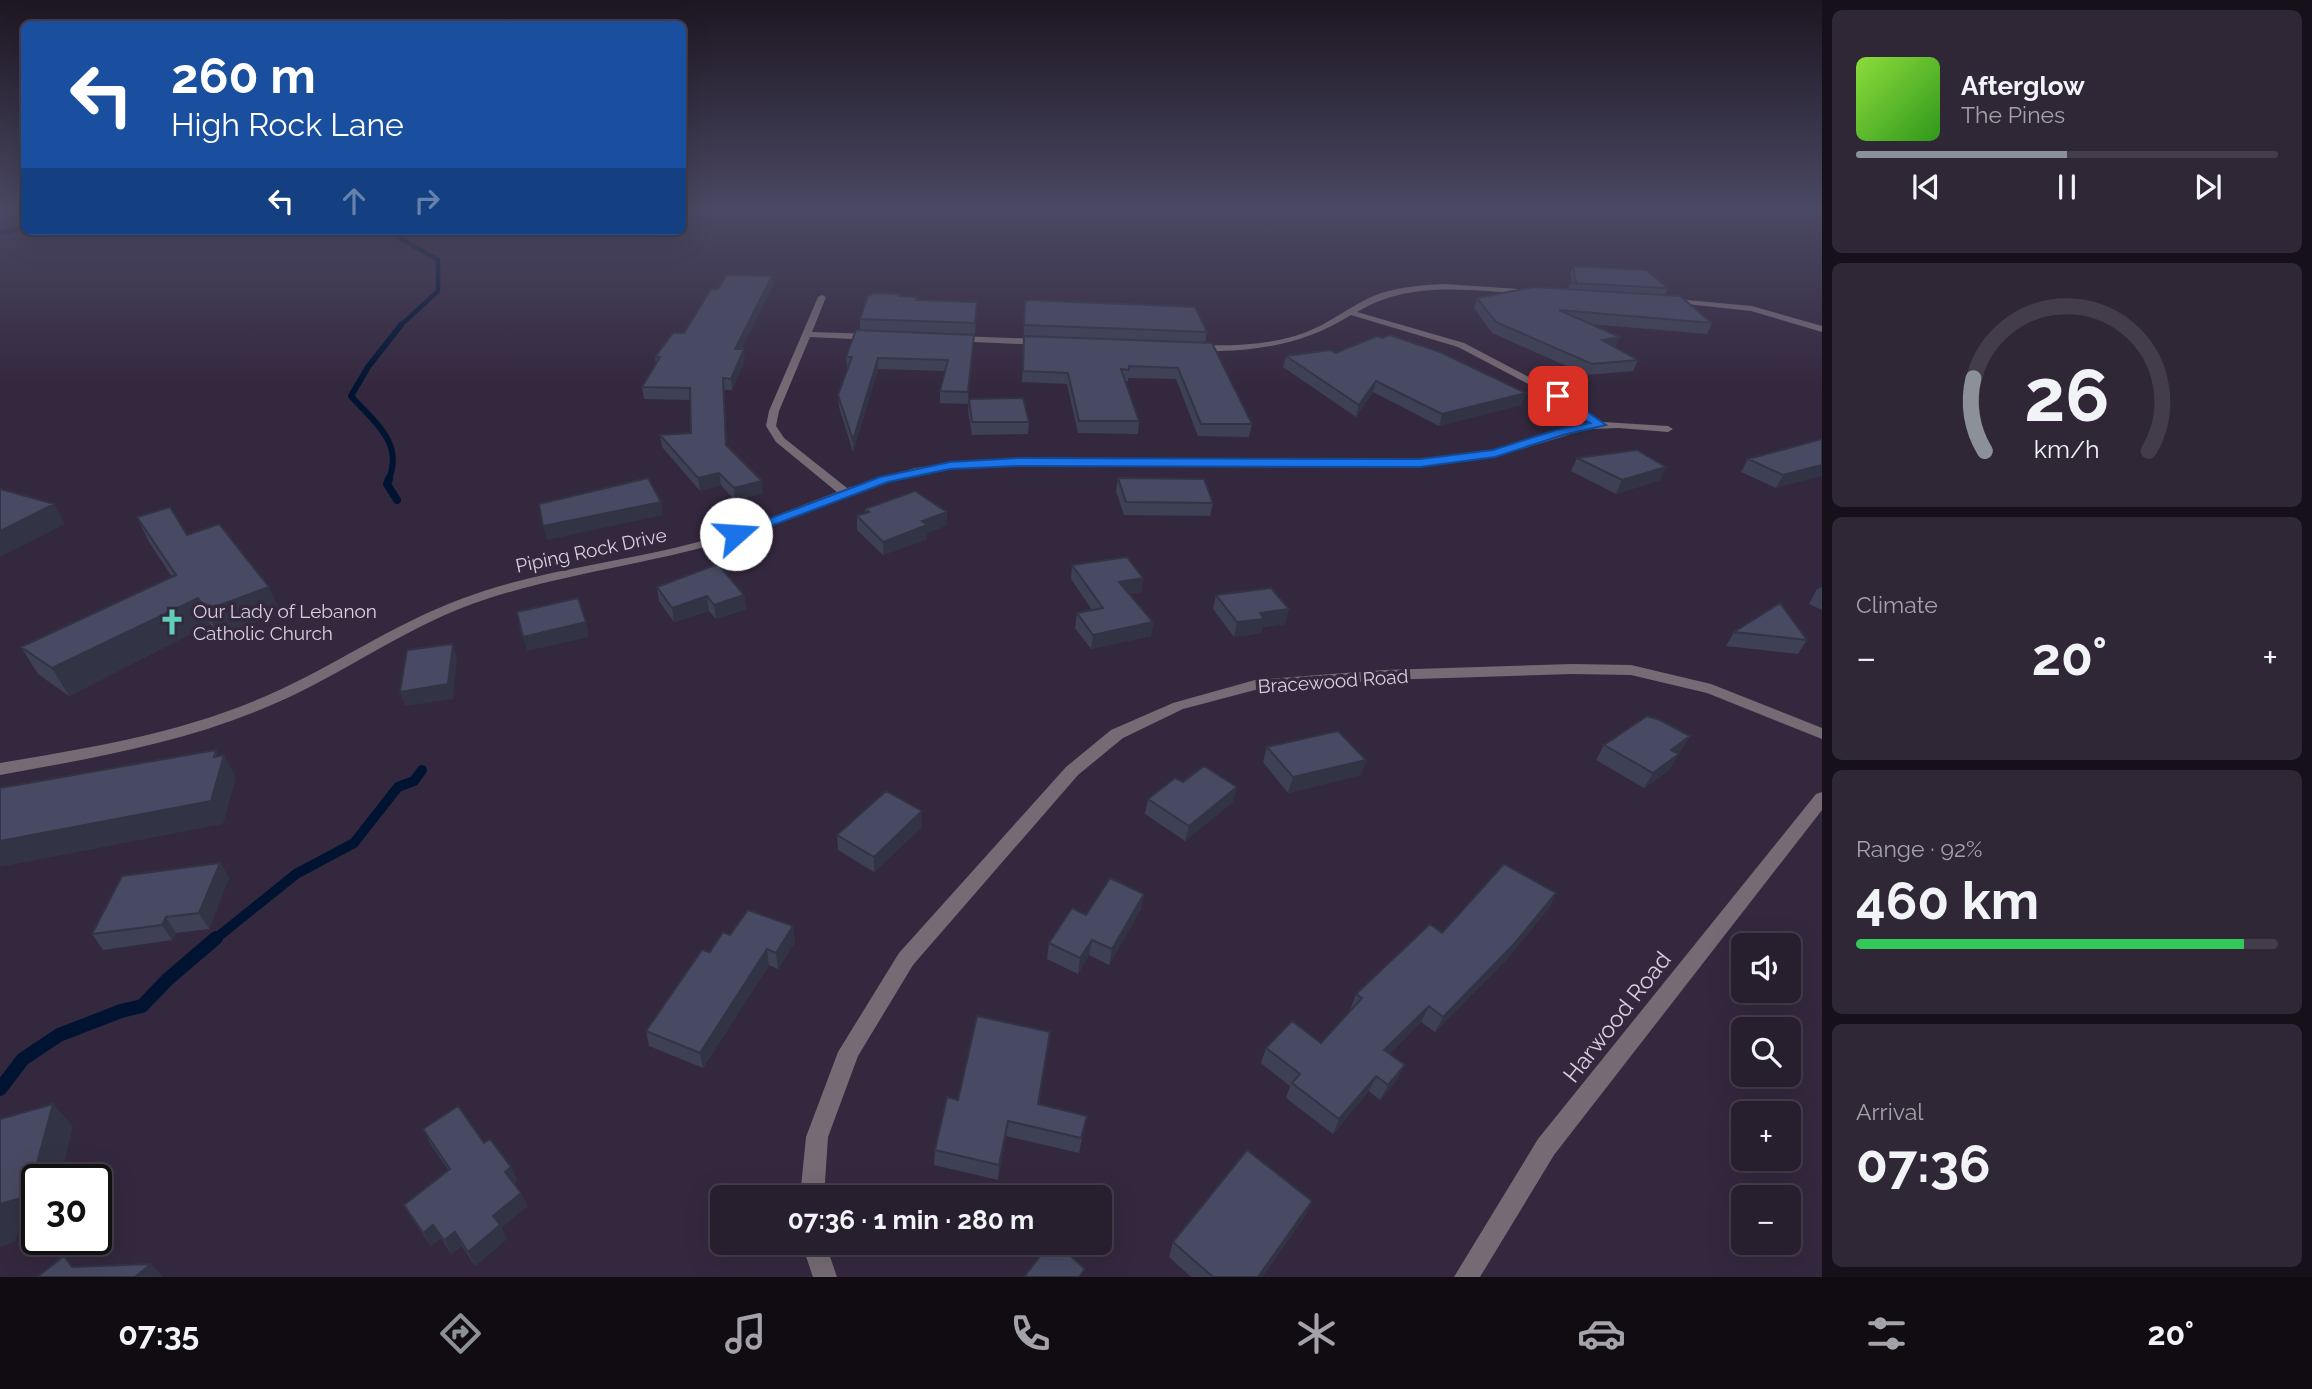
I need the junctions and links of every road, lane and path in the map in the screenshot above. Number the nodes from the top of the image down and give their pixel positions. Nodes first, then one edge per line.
1 (1537, 292) edge
2 (822, 296) dead end
3 (1656, 299) edge
4 (1352, 313) junction
5 (1822, 329) edge
6 (808, 334) junction
7 (877, 337) edge
8 (946, 339) edge
9 (1057, 343) edge
10 (1182, 347) edge
11 (1600, 425) junction
12 (1668, 429) dead end
13 (846, 493) junction
14 (1822, 734) edge
15 (0, 769) edge
16 (1822, 799) edge
17 (813, 1185) edge
18 (817, 1255) edge
19 (825, 1277) edge
20 (1466, 1277) edge

1 - 4 street
2 - 6 street
3 - 5 street
4 - 10 street
4 - 11 street
6 - 7 street
6 - 13 street
8 - 9 street
11 - 12 street, Piping Rock Drive
11 - 13 street, Piping Rock Drive
13 - 15 street, Piping Rock Drive
14 - 17 street, Bracewood Road
16 - 20 street, Harwood Road
18 - 19 street

